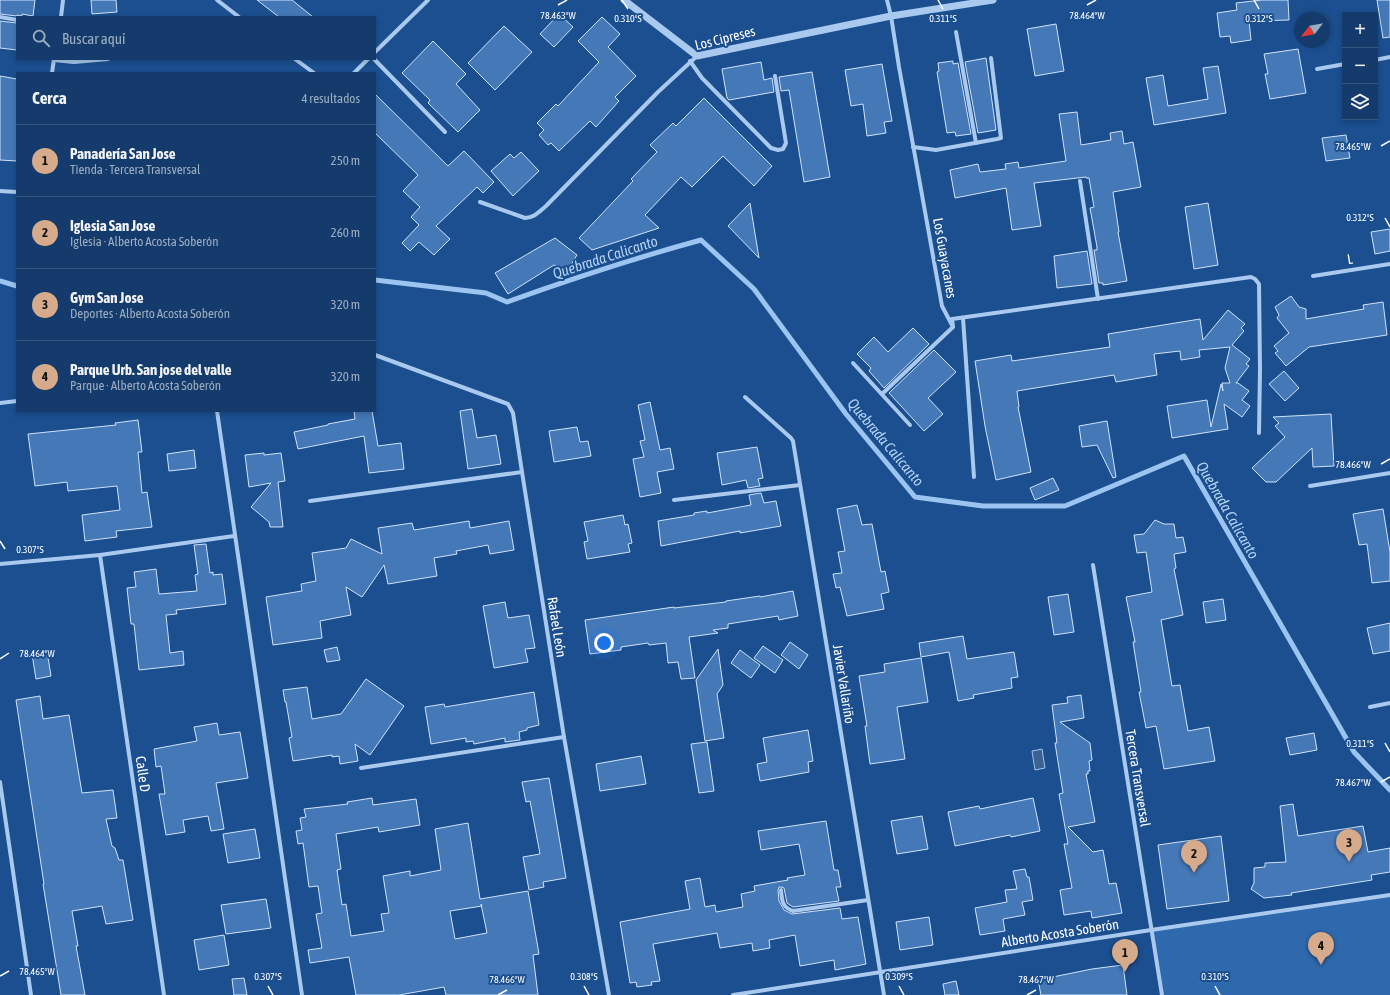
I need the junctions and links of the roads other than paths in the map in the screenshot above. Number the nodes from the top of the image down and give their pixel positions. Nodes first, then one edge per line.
1 (63, 0) edge
2 (217, 0) edge
3 (428, 0) edge
4 (624, 0) edge
5 (887, 0) edge
6 (993, 0) edge
7 (61, 16) edge
8 (238, 16) edge
9 (891, 16) junction
10 (0, 17) edge
11 (16, 20) edge
12 (956, 32) dead end
13 (376, 51) edge
14 (696, 56) junction
15 (1390, 57) edge
16 (991, 58) dead end
17 (1378, 59) edge
18 (54, 60) edge
19 (97, 60) edge
20 (296, 60) edge
21 (367, 60) edge
22 (375, 60) edge
23 (690, 61) junction
24 (1342, 65) edge
25 (1317, 69) dead end
26 (52, 72) edge
27 (313, 72) edge
28 (355, 72) edge
29 (775, 76) dead end
30 (446, 132) dead end
31 (976, 143) junction
32 (913, 147) junction
33 (1080, 181) dead end
34 (0, 191) edge
35 (16, 192) edge
36 (480, 202) dead end
37 (1390, 264) edge
38 (1313, 276) dead end
39 (1098, 299) junction
40 (963, 318) junction
41 (953, 327) junction
42 (376, 354) edge
43 (853, 363) dead end
44 (882, 394) junction
45 (745, 397) dead end
46 (16, 401) edge
47 (0, 403) edge
48 (217, 412) edge
49 (910, 425) dead end
50 (1259, 432) dead end
51 (522, 472) junction
52 (1390, 473) edge
53 (974, 477) dead end
54 (800, 485) junction
55 (1310, 486) dead end
56 (674, 500) dead end
57 (310, 501) dead end
58 (234, 536) junction
59 (100, 555) junction
60 (0, 564) edge
61 (1093, 565) dead end
62 (1390, 703) edge
63 (1370, 707) dead end
64 (564, 737) junction
65 (361, 768) dead end
66 (0, 782) edge
67 (780, 890) dead end
68 (1390, 896) edge
69 (868, 900) junction
70 (1151, 930) junction
71 (880, 972) junction
72 (31, 995) edge
73 (164, 995) edge
74 (302, 995) edge
75 (609, 995) edge
76 (733, 995) edge
77 (884, 995) edge
78 (1162, 995) edge

1 - 7 street
2 - 8 street
3 - 13 street
4 - 14 street
5 - 9 street, Los Guayacanes
6 - 9 street, Los Cipreses
9 - 14 street, Los Cipreses
9 - 32 street, Los Guayacanes
10 - 11 street
12 - 31 street
14 - 23 street, Los Cipreses
15 - 17 street
16 - 31 street
18 - 19 street
18 - 26 street
20 - 27 street
21 - 28 street
22 - 30 street
23 - 29 street
23 - 36 street, Los Cipreses
24 - 25 street
31 - 32 street
32 - 41 street, Los Guayacanes
33 - 39 street
34 - 35 street
37 - 38 street, L
39 - 40 street
39 - 50 street
40 - 41 street, Los Guayacanes
40 - 53 street
41 - 44 street
42 - 51 street, Rafael León
43 - 44 street
44 - 49 street
45 - 54 street, Javier Vallariño
46 - 47 street
48 - 58 street
51 - 57 street
51 - 64 street, Rafael León
52 - 55 street
54 - 56 street
54 - 69 street, Javier Vallariño
58 - 59 street
58 - 74 street
59 - 60 street
59 - 73 street, Calle D
61 - 70 street, Tercera Transversal
62 - 63 street
64 - 65 street
64 - 75 street, Rafael León
66 - 72 street
67 - 69 street
68 - 70 street, Alberto Acosta Soberón
69 - 71 street, Javier Vallariño
70 - 71 street, Alberto Acosta Soberón
70 - 78 street, Tercera Transversal
71 - 76 street, Alberto Acosta Soberón
71 - 77 street, Javier Vallariño

